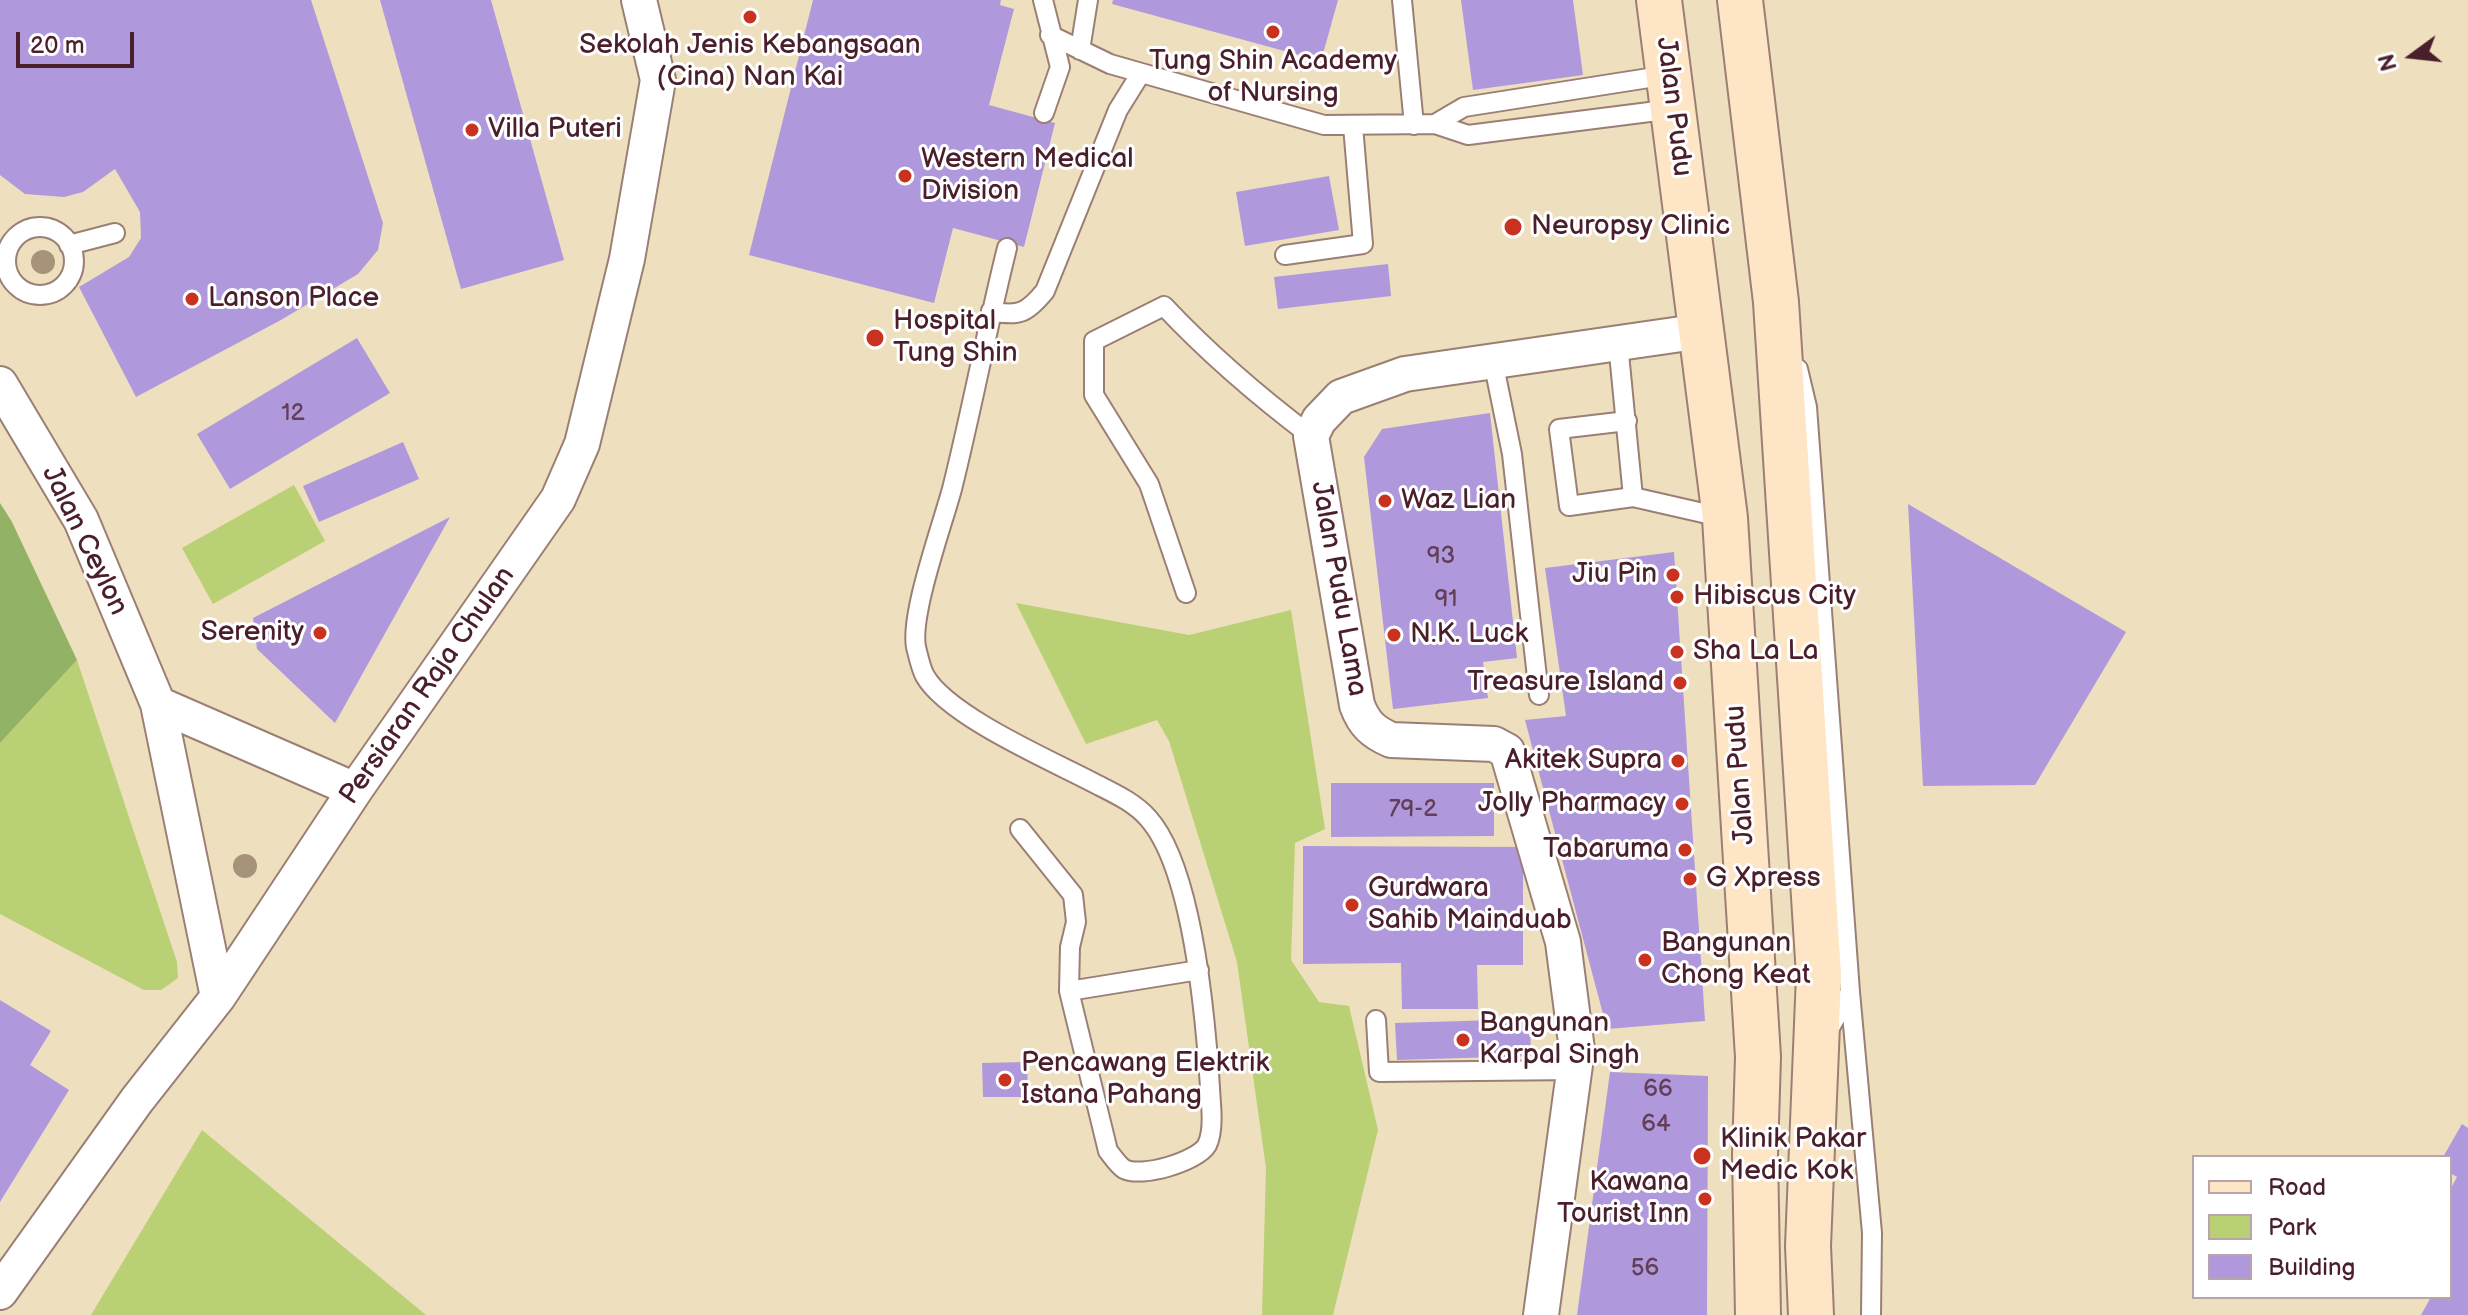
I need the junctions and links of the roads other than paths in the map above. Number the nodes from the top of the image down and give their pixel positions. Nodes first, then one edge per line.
1 (639, 0) edge
2 (1043, 0) edge
3 (1088, 0) edge
4 (1402, 0) edge
5 (1659, 0) edge
6 (1740, 0) edge
7 (1752, 0) edge
8 (1050, 35) junction
9 (1080, 50) junction
10 (1141, 73) junction
11 (1748, 73) junction
12 (1671, 92) junction
13 (1044, 113) dead end
14 (1435, 124) junction
15 (1414, 125) junction
16 (1353, 126) junction
17 (115, 233) dead end
18 (69, 245) junction
19 (1007, 248) dead end
20 (1285, 255) dead end
21 (4, 273) edge
22 (1776, 302) junction
23 (991, 311) junction
24 (1702, 331) junction
25 (1618, 343) junction
26 (1493, 361) junction
27 (0, 384) edge
28 (1627, 421) junction
29 (1311, 436) junction
30 (1633, 497) junction
31 (1725, 518) junction
32 (1186, 593) dead end
33 (1539, 695) dead end
34 (158, 704) junction
35 (355, 790) junction
36 (1020, 829) dead end
37 (1199, 970) junction
38 (1069, 991) junction
39 (1850, 992) junction
40 (218, 997) junction
41 (1376, 1020) dead end
42 (1817, 1052) junction
43 (1577, 1070) junction
44 (0, 1292) edge
45 (1541, 1315) edge
46 (1758, 1315) edge
47 (1811, 1315) edge
48 (1871, 1315) edge

1 - 35 street, Persiaran Raja Chulan
2 - 8 lane
3 - 9 lane
4 - 15 lane
5 - 12 main road, Jalan Pudu
6 - 11 main road
7 - 11 main road
8 - 9 lane
8 - 13 lane
9 - 10 lane
10 - 16 lane
10 - 23 lane
11 - 22 main road
12 - 14 lane
12 - 14 lane
12 - 24 main road, Jalan Pudu
14 - 15 lane
15 - 16 lane
16 - 20 lane
17 - 18 lane
18 - 21 lane
18 - 21 lane
19 - 23 lane
22 - 39 lane
22 - 42 main road
23 - 37 lane
24 - 25 street
24 - 31 main road, Jalan Pudu
25 - 26 street
25 - 28 lane
26 - 29 street
26 - 33 lane
27 - 34 street, Jalan Ceylon
28 - 30 lane
28 - 30 lane
29 - 32 lane
29 - 43 street, Jalan Pudu Lama
30 - 31 lane
31 - 46 main road, Jalan Pudu
34 - 35 street
34 - 40 street, Jalan Ceylon
35 - 40 street, Persiaran Raja Chulan
36 - 38 lane
37 - 38 lane
37 - 38 lane
39 - 42 lane
39 - 48 lane
40 - 44 street, Persiaran Raja Chulan
41 - 43 lane
42 - 47 main road
43 - 45 street, Jalan Pudu Lama

